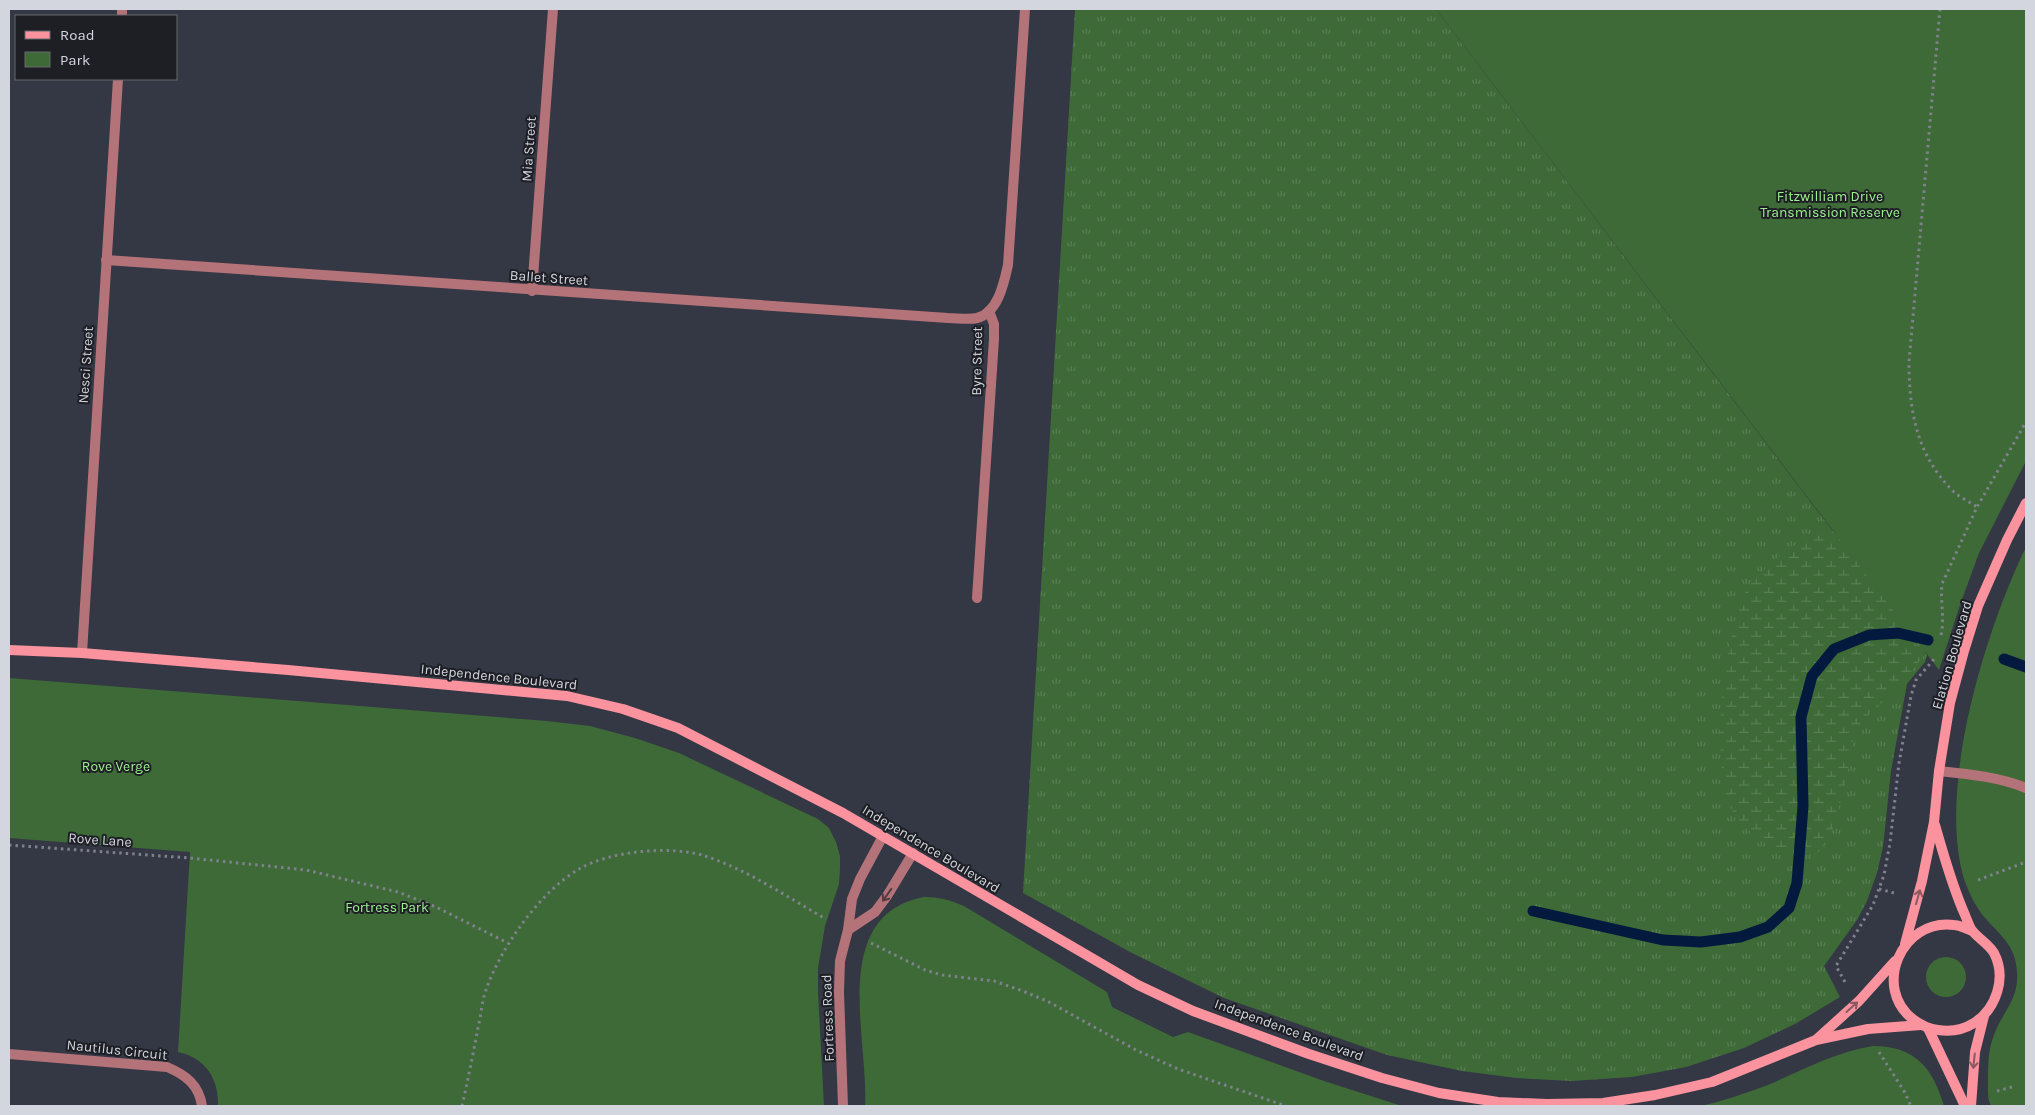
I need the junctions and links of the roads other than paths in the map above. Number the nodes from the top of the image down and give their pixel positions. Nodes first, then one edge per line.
1 (552, 9) edge
2 (1025, 9) edge
3 (118, 80) edge
4 (106, 260) junction
5 (532, 291) junction
6 (989, 312) junction
7 (2026, 503) edge
8 (977, 598) dead end
9 (9, 650) edge
10 (82, 653) junction
11 (1939, 771) junction
12 (2026, 788) edge
13 (1934, 822) junction
14 (883, 836) junction
15 (913, 854) junction
16 (848, 930) junction
17 (1972, 931) junction
18 (1905, 944) junction
19 (1896, 960) junction
20 (1984, 1016) junction
21 (1924, 1027) junction
22 (1816, 1040) junction
23 (9, 1054) edge
24 (202, 1106) edge
25 (843, 1106) edge
26 (1965, 1106) edge
27 (1972, 1106) edge

1 - 5 street, Mia Street
2 - 6 street, Byre Street
3 - 4 street, Nesci Street
4 - 5 street, Ballet Street
4 - 10 street, Nesci Street
5 - 6 street, Ballet Street
6 - 8 street, Byre Street
7 - 11 street, Elation Boulevard
9 - 10 street, Independence Boulevard
10 - 14 street, Independence Boulevard
11 - 12 street
11 - 13 street, Elation Boulevard
13 - 17 street, Elation Boulevard
18 -> 13 street, Elation Boulevard
14 - 15 street, Independence Boulevard
14 - 16 street, Fortress Road
15 -> 16 street
15 - 22 street, Independence Boulevard
16 - 25 street, Fortress Road
17 - 18 street
17 - 20 street
18 - 19 street
19 - 21 street
22 -> 19 street, Independence Boulevard
20 - 21 street
20 -> 27 street
21 - 22 street, Independence Boulevard
21 - 26 street
23 - 24 street, Nautilus Circuit

